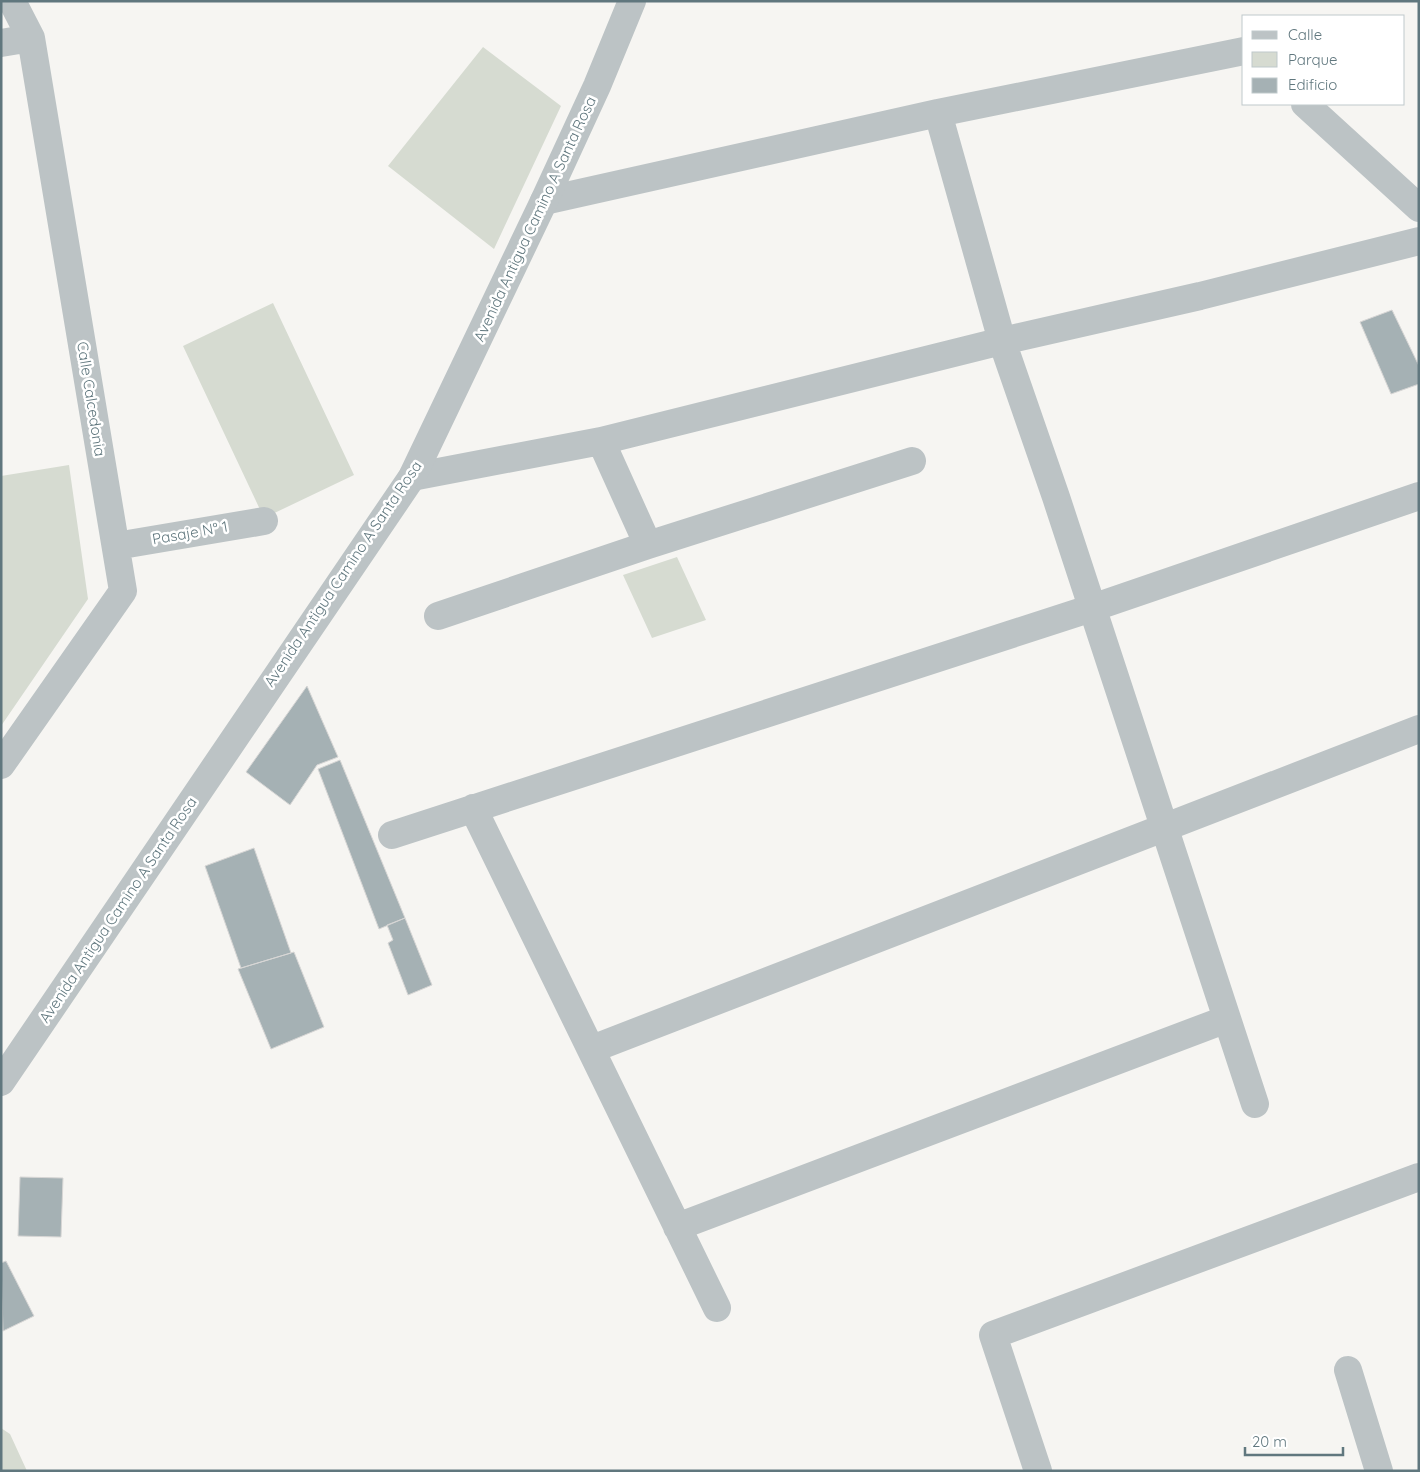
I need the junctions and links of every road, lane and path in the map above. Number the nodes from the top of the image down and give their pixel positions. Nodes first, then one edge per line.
1 (12, 1) edge
2 (632, 1) edge
3 (31, 38) junction
4 (1, 43) edge
5 (1242, 51) edge
6 (1306, 105) edge
7 (938, 114) junction
8 (544, 201) junction
9 (1419, 208) edge
10 (1419, 241) edge
11 (1002, 341) junction
12 (601, 441) junction
13 (912, 461) dead end
14 (412, 477) junction
15 (1419, 496) edge
16 (264, 521) dead end
17 (648, 545) junction
18 (116, 546) junction
19 (1092, 608) junction
20 (438, 616) dead end
21 (1419, 729) edge
22 (1, 765) edge
23 (473, 808) junction
24 (1165, 828) junction
25 (392, 835) dead end
26 (1227, 1019) junction
27 (592, 1049) junction
28 (1, 1082) edge
29 (1254, 1104) dead end
30 (1419, 1177) edge
31 (677, 1227) junction
32 (717, 1308) dead end
33 (1348, 1370) dead end
34 (1038, 1471) edge
35 (1379, 1471) edge

1 - 3 street, Calle Calcedonia
2 - 8 street, Avenida Antigua Camino A Santa Rosa
3 - 4 street
3 - 18 street, Calle Calcedonia
5 - 7 street
6 - 9 street
7 - 8 street
7 - 11 street
8 - 14 street, Avenida Antigua Camino A Santa Rosa
10 - 11 street
11 - 12 street
11 - 19 street
12 - 14 street
12 - 17 street
13 - 17 street
14 - 28 street, Avenida Antigua Camino A Santa Rosa
15 - 19 street
16 - 18 street, Pasaje N° 1
17 - 20 street
18 - 22 street, Calle Calcedonia
19 - 23 street
19 - 24 street
21 - 24 street
23 - 25 street
23 - 27 street
24 - 26 street
24 - 27 street
26 - 29 street
26 - 31 street
27 - 31 street
30 - 34 street
31 - 32 street
33 - 35 street

